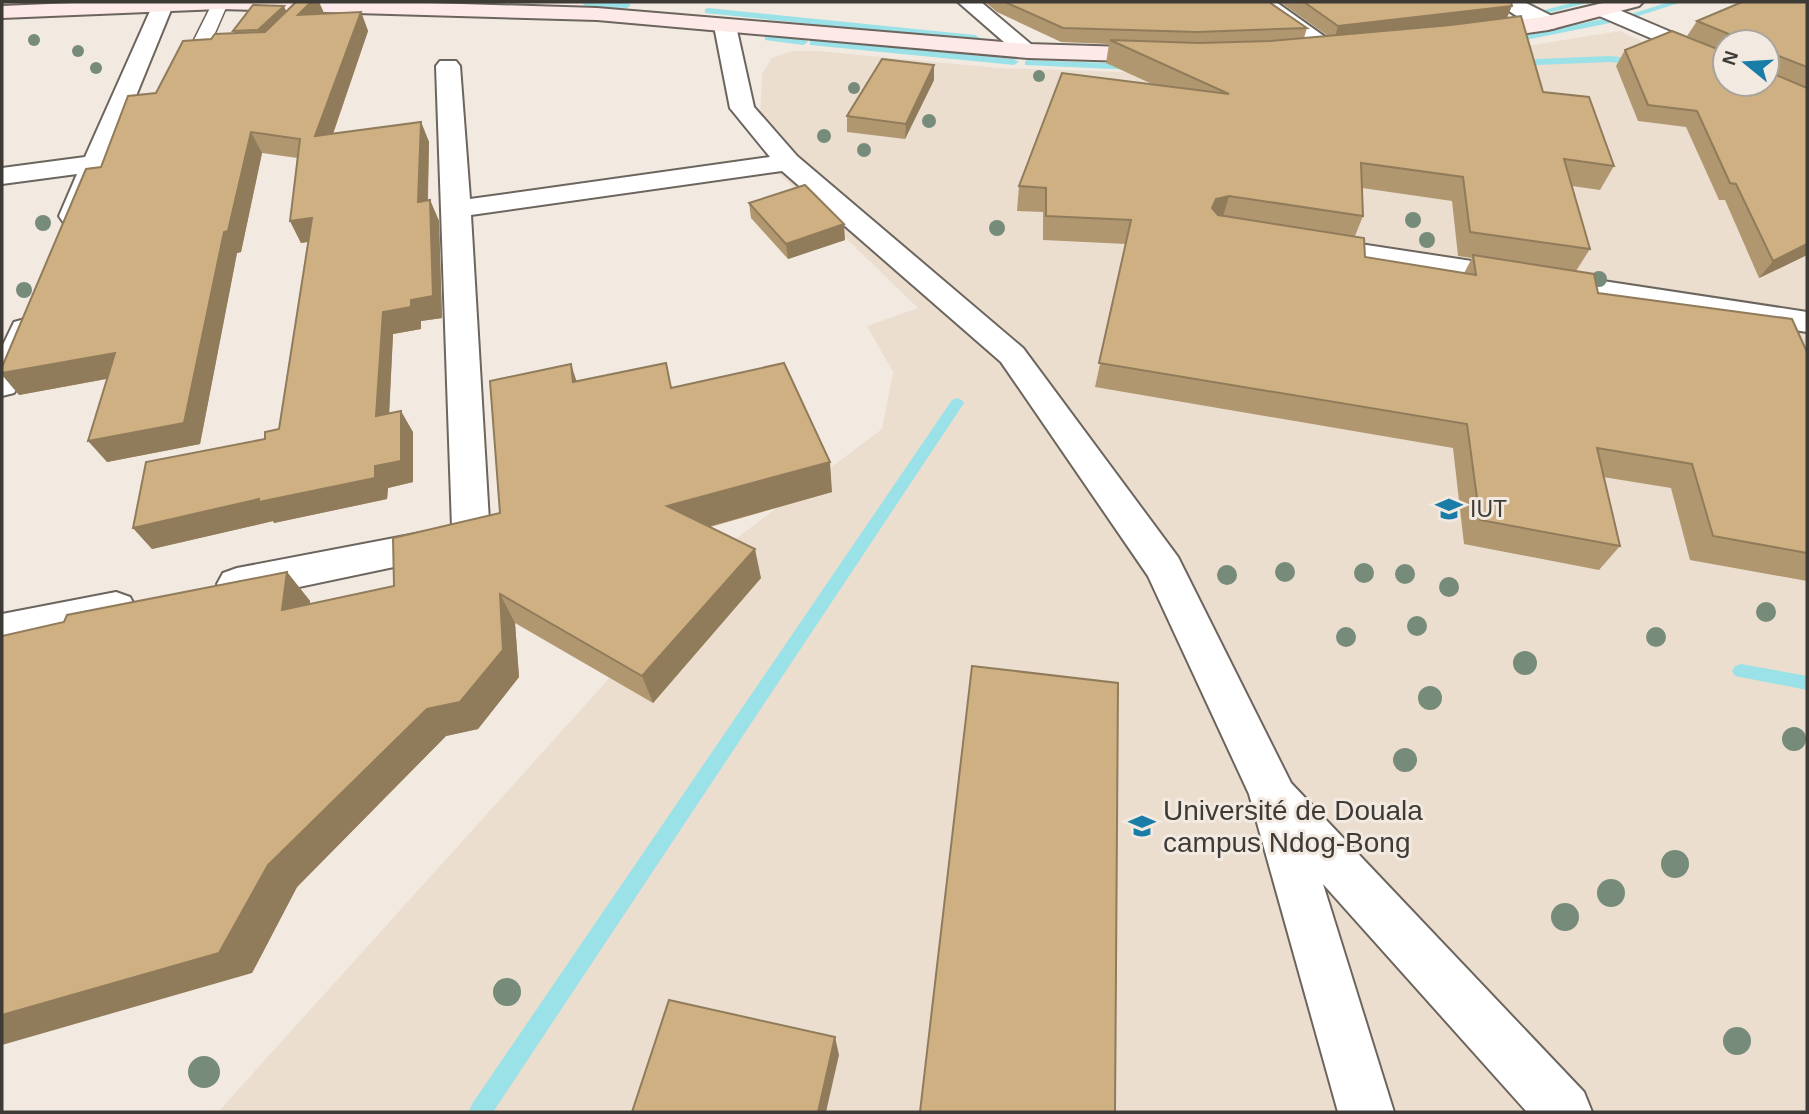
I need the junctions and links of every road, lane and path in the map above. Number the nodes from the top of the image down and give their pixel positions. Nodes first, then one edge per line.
1 (968, 2) edge
2 (1262, 2) edge
3 (1508, 2) edge
4 (1632, 2) edge
5 (219, 3) edge
6 (360, 4) edge
7 (162, 5) junction
8 (309, 5) junction
9 (1605, 10) junction
10 (2, 12) edge
11 (291, 23) edge
12 (1548, 23) junction
13 (724, 26) junction
14 (1455, 36) edge
15 (256, 45) edge
16 (1359, 46) edge
17 (1331, 49) junction
18 (1028, 51) junction
19 (1291, 52) edge
20 (1182, 55) edge
21 (1711, 57) edge
22 (448, 66) dead end
23 (789, 162) junction
24 (95, 164) junction
25 (2, 176) edge
26 (457, 209) junction
27 (62, 240) edge
28 (1289, 242) edge
29 (36, 303) edge
30 (1807, 322) edge
31 (8, 355) edge
32 (2, 385) edge
33 (203, 591) edge
34 (149, 601) edge
35 (2, 631) edge
36 (1272, 793) junction
37 (1366, 1112) edge
38 (1564, 1112) edge

1 - 18 street
2 - 17 street
3 - 12 street
4 - 9 main road
5 - 7 main road
5 - 8 main road
5 - 15 lane
6 - 8 main road
6 - 13 main road
7 - 10 main road
7 - 24 street
8 - 11 lane
9 - 12 main road
9 - 21 street
12 - 14 main road
13 - 18 main road
13 - 23 street
16 - 17 main road
17 - 19 main road
18 - 20 main road
22 - 26 street
23 - 26 street
23 - 36 street
24 - 25 street
24 - 27 street
26 - 33 street
28 - 30 street
29 - 31 street
31 - 32 street
34 - 35 street
36 - 37 street
36 - 38 street

